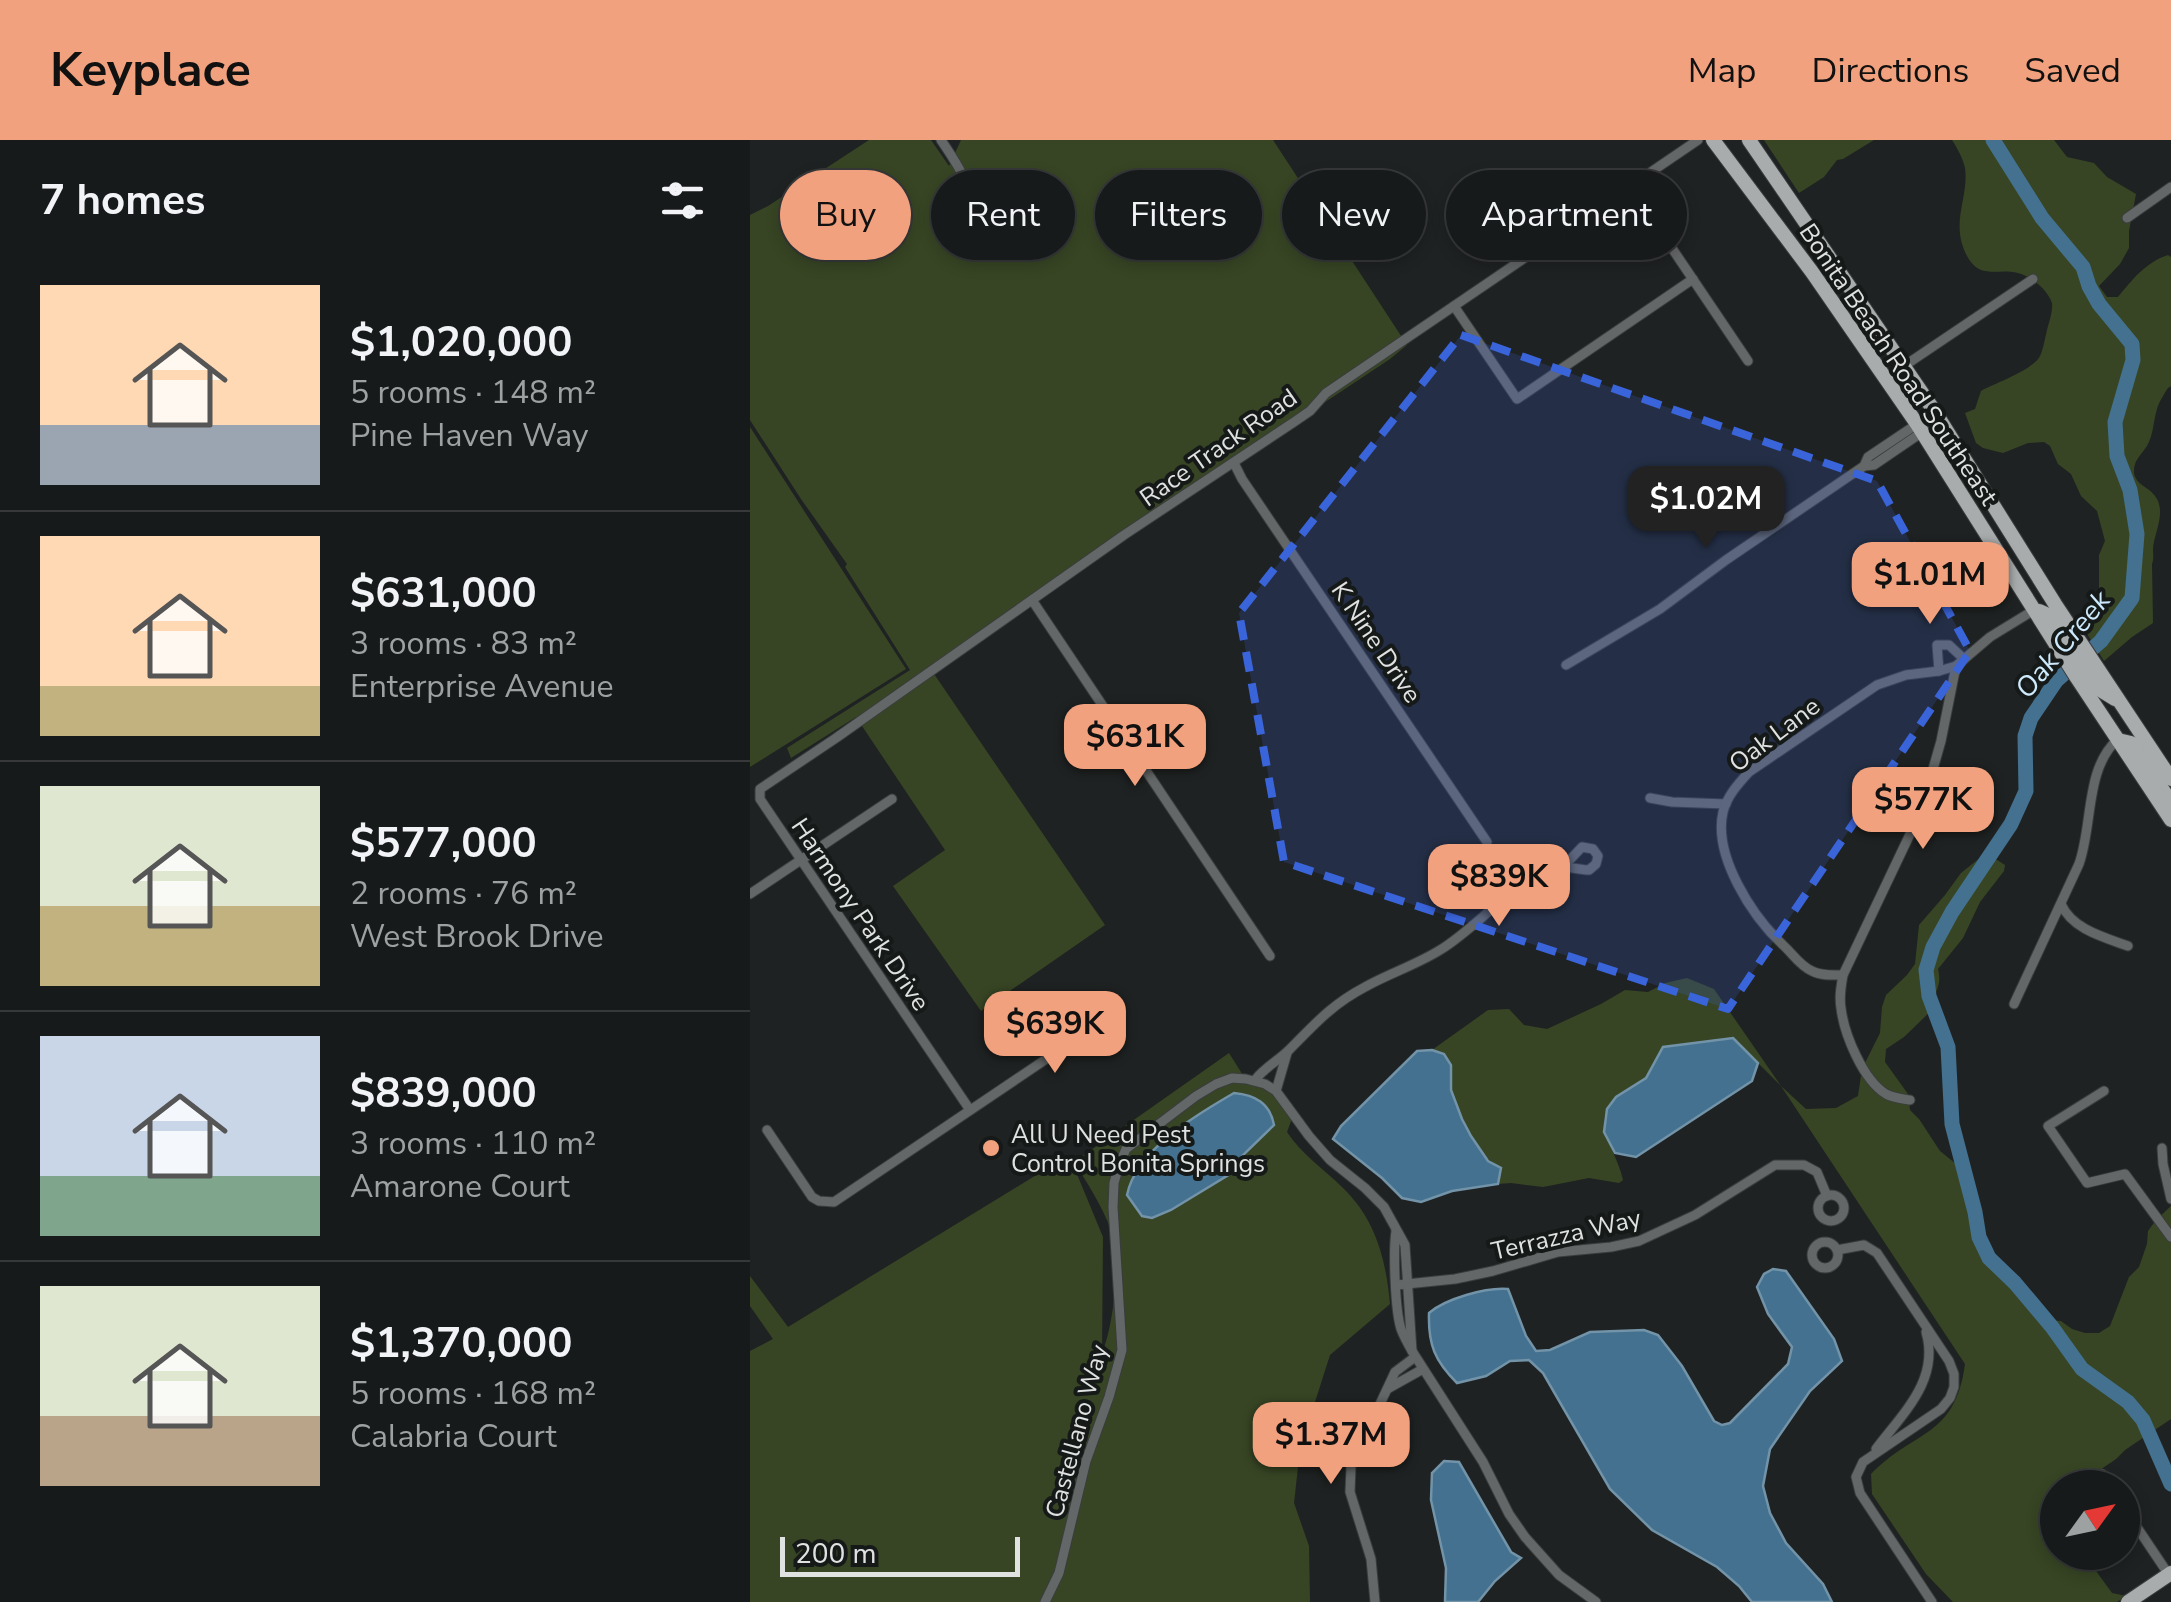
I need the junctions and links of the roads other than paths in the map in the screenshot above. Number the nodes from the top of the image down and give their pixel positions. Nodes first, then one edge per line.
1 (941, 140) edge
2 (1698, 140) edge
3 (1713, 140) edge
4 (1749, 140) edge
5 (960, 170) edge
6 (1654, 170) edge
7 (2171, 187) edge
8 (2126, 218) dead end
9 (1521, 260) edge
10 (1681, 260) edge
11 (1693, 278) junction
12 (2033, 279) dead end
13 (1454, 306) junction
14 (1748, 361) dead end
15 (1904, 366) junction
16 (1937, 416) junction
17 (1920, 428) junction
18 (1234, 463) junction
19 (1032, 600) junction
20 (2034, 610) junction
21 (2068, 643) junction
22 (1960, 662) junction
23 (1566, 665) dead end
24 (1939, 672) junction
25 (2087, 673) junction
26 (2117, 740) junction
27 (2171, 779) edge
28 (760, 789) joint
29 (1650, 798) dead end
30 (892, 799) dead end
31 (2171, 802) edge
32 (1726, 804) junction
33 (2171, 820) edge
34 (1487, 842) dead end
35 (800, 861) junction
36 (1562, 867) dead end
37 (750, 894) edge
38 (2061, 904) junction
39 (2128, 946) dead end
40 (1270, 956) dead end
41 (1843, 975) junction
42 (2014, 1004) dead end
43 (1116, 1012) dead end
44 (1286, 1053) junction
45 (1255, 1080) junction
46 (1276, 1090) junction
47 (2104, 1090) dead end
48 (1910, 1100) dead end
49 (970, 1110) junction
50 (766, 1130) dead end
51 (2162, 1148) dead end
52 (1827, 1196) dead end
53 (2171, 1199) edge
54 (2171, 1237) edge
55 (1837, 1250) dead end
56 (1402, 1284) junction
57 (1923, 1323) junction
58 (1414, 1354) junction
59 (1422, 1369) junction
60 (1388, 1388) junction
61 (1910, 1402) junction
62 (1932, 1416) junction
63 (1872, 1455) junction
64 (2140, 1531) edge
65 (2170, 1574) edge
66 (1045, 1602) edge
67 (1376, 1602) edge
68 (1596, 1602) edge
69 (1932, 1602) edge
70 (2128, 1602) edge

1 - 5 street
2 - 6 street, Race Track Road
3 - 17 main road, Bonita Beach Road Southeast
4 - 15 main road, Bonita Beach Road Southeast
7 - 8 street
9 - 13 street, Race Track Road
10 - 11 street
11 - 13 street
11 - 14 street
12 - 15 street
13 - 18 street, Race Track Road
15 - 16 main road, Bonita Beach Road Southeast
16 - 17 street
16 - 21 main road, Bonita Beach Road Southeast
17 - 20 main road, Bonita Beach Road Southeast
17 - 23 street
18 - 19 street, Race Track Road
18 - 34 street, K Nine Drive
19 - 28 street, Race Track Road
19 - 40 street
20 - 21 main road, Bonita Beach Road Southeast
20 - 22 street
21 - 25 main road, Bonita Beach Road Southeast
21 - 25 main road, Bonita Beach Road Southeast
22 - 24 street, Oak Lane
22 - 24 street
22 - 41 street
24 - 32 street, Oak Lane
25 - 26 main road, Bonita Beach Road Southeast
25 - 27 main road, Bonita Beach Road Southeast
26 - 31 main road
26 - 33 main road, Bonita Beach Road Southeast
26 - 38 street
28 - 35 street, Harmony Park Drive
29 - 32 street
30 - 35 street
32 - 41 street, Oak Lane
35 - 37 street
35 - 49 street, Harmony Park Drive
36 - 44 street
38 - 39 street
38 - 42 street
41 - 48 street
43 - 49 street
44 - 45 street
44 - 46 street
45 - 46 street
45 - 66 street, Castellano Way
46 - 56 street
47 - 54 street
49 - 50 street
51 - 53 street
52 - 56 street, Terrazza Way
55 - 57 street
56 - 58 street
57 - 61 street
57 - 62 street
58 - 59 street
58 - 60 street
59 - 60 street
59 - 68 street
60 - 67 street
61 - 62 street
61 - 63 street
62 - 63 street
63 - 69 street
64 - 65 street
65 - 70 main road

